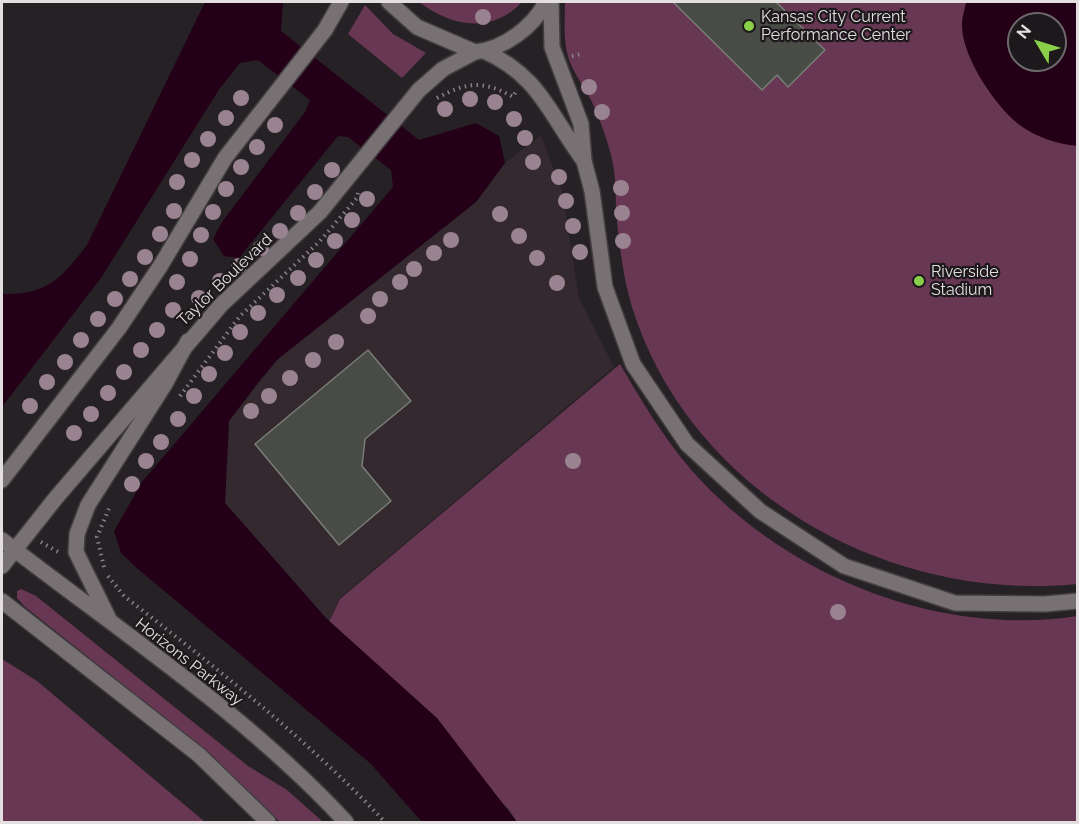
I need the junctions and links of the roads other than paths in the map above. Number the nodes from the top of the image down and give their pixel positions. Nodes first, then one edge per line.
1 (341, 2) edge
2 (389, 2) edge
3 (546, 2) edge
4 (551, 2) edge
5 (479, 51) junction
6 (584, 160) junction
7 (188, 341) junction
8 (2, 480) edge
9 (2, 540) edge
10 (15, 550) junction
11 (2, 566) edge
12 (2, 601) edge
13 (1077, 601) edge
14 (112, 624) junction
15 (268, 822) edge
16 (346, 822) edge

1 - 8 street
2 - 5 street
3 - 5 street, Taylor Boulevard
4 - 6 street
5 - 6 street
5 - 7 street, Taylor Boulevard
6 - 13 street
7 - 10 street, Taylor Boulevard
7 - 14 street
9 - 10 street, Horizons Parkway
10 - 11 street, Taylor Boulevard
10 - 14 street, Horizons Parkway
12 - 15 street
14 - 16 street, Horizons Parkway

